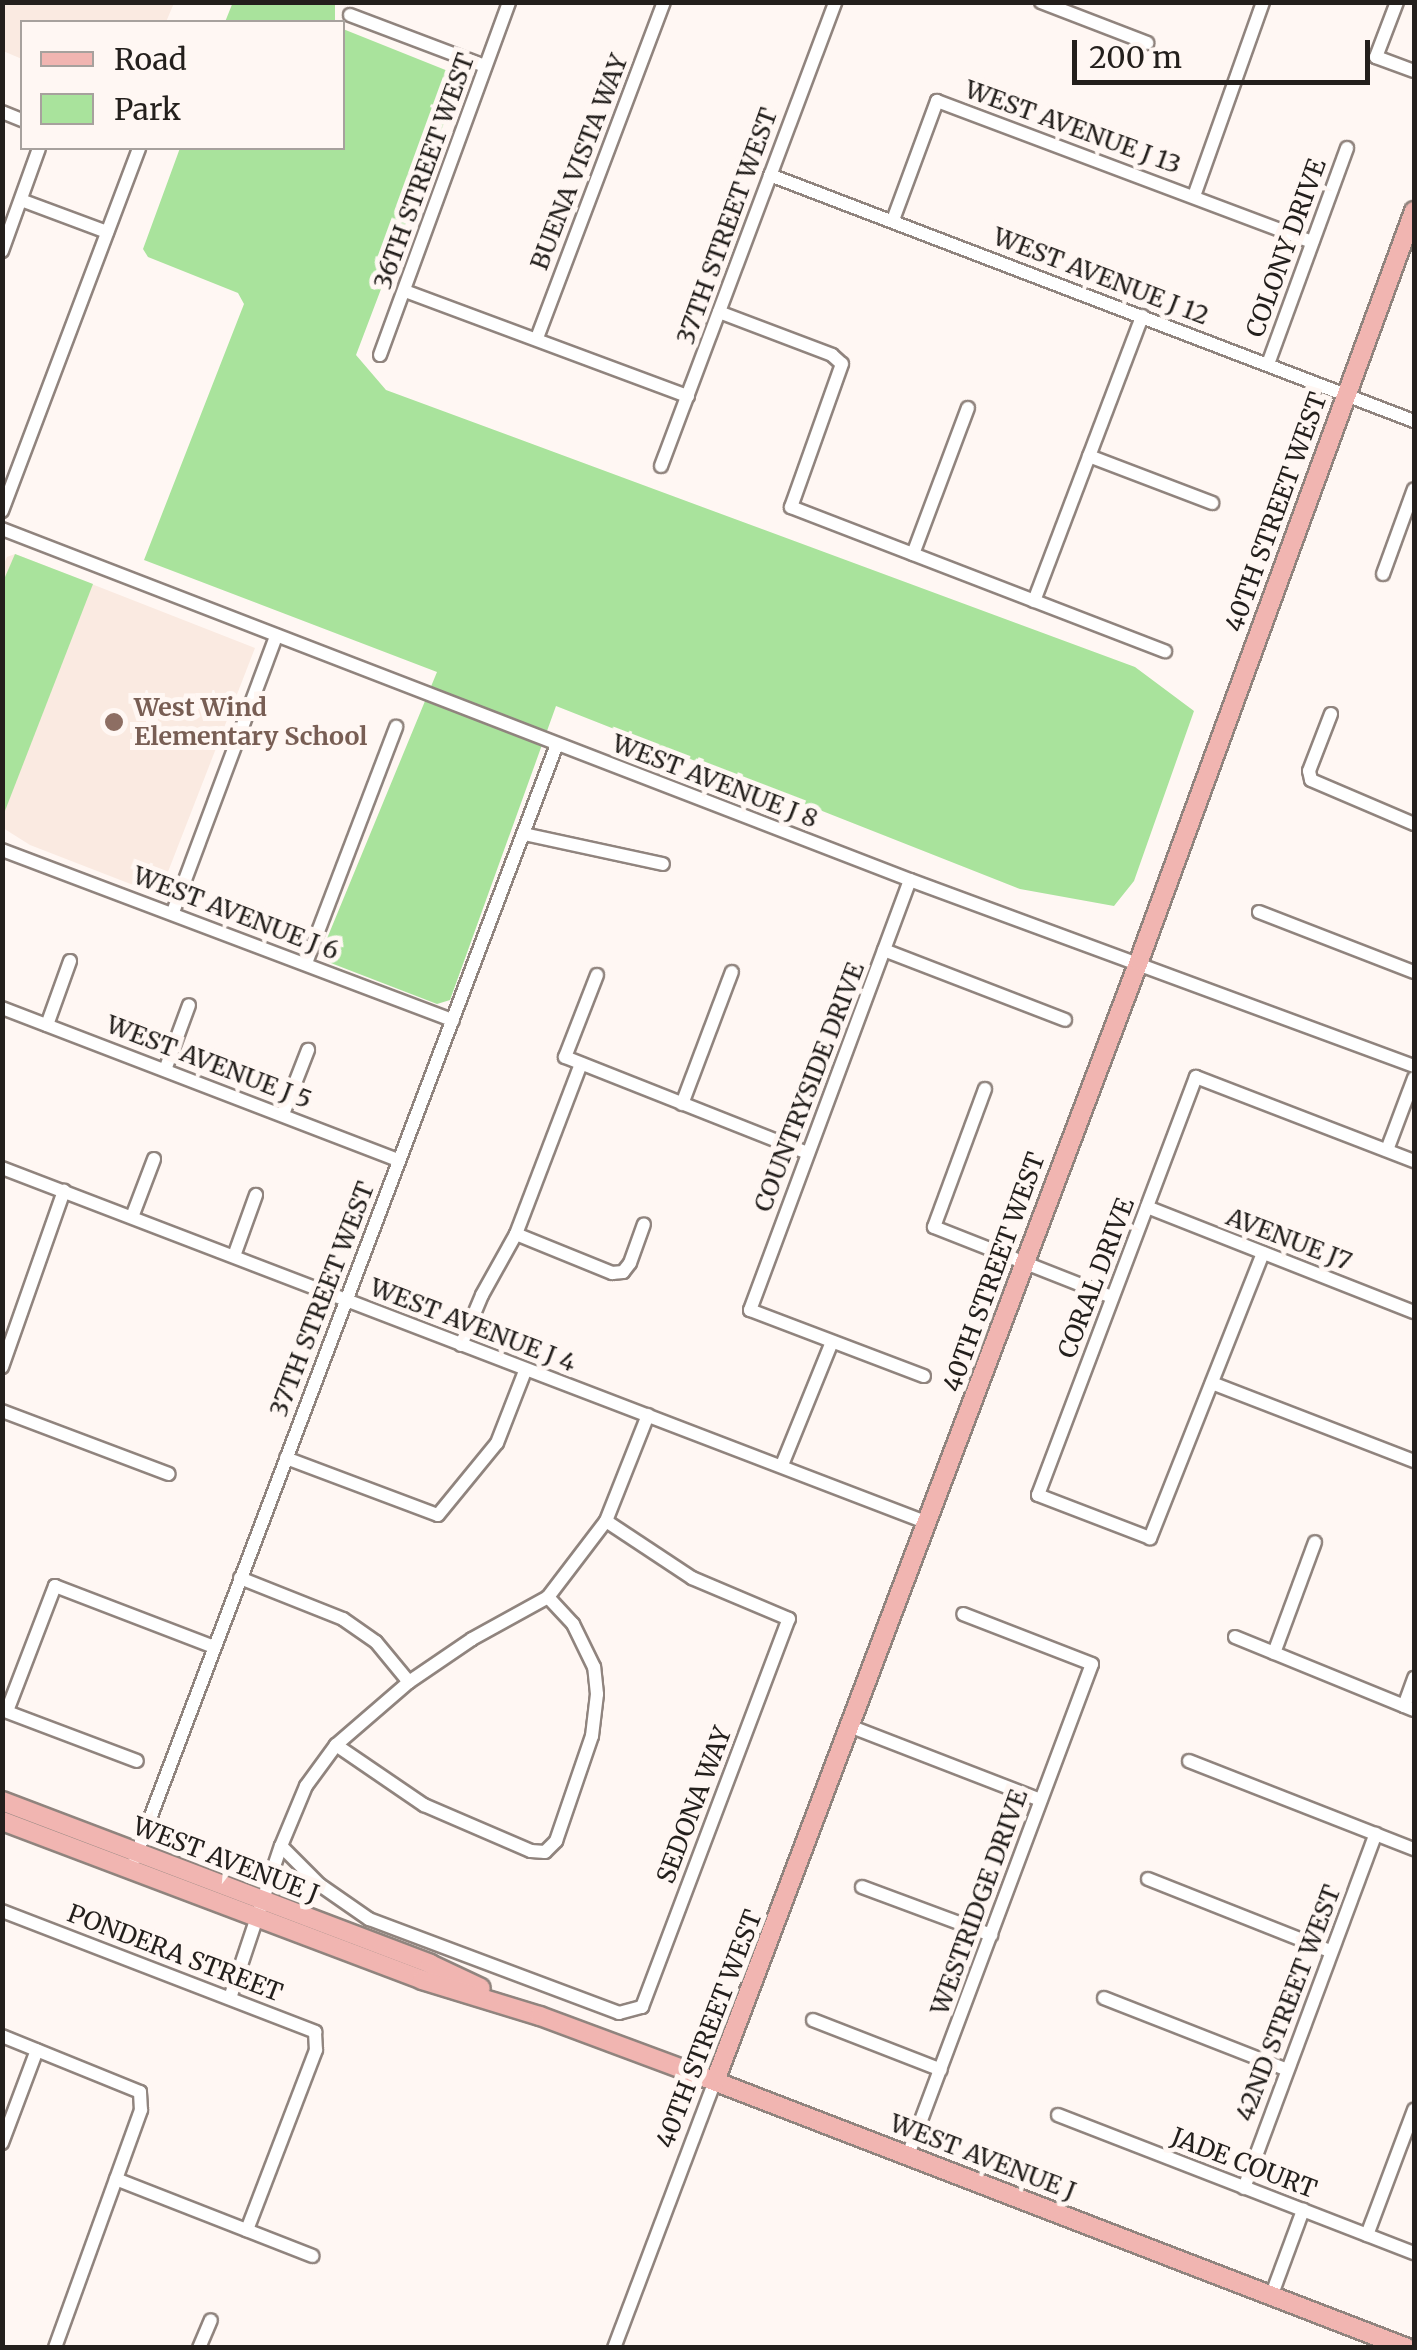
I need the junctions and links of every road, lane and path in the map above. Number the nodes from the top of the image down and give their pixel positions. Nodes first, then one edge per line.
1 (509, 2) edge
2 (664, 2) edge
3 (834, 2) edge
4 (1041, 2) edge
5 (1263, 2) edge
6 (1396, 2) edge
7 (350, 15) dead end
8 (1146, 43) dead end
9 (485, 66) junction
10 (1414, 70) edge
11 (1347, 148) dead end
12 (38, 150) edge
13 (138, 150) edge
14 (770, 175) junction
15 (1194, 196) junction
16 (21, 200) junction
17 (1414, 211) edge
18 (893, 220) junction
19 (108, 232) junction
20 (1312, 242) junction
21 (2, 251) edge
22 (405, 290) junction
23 (719, 312) junction
24 (1142, 316) junction
25 (537, 338) junction
26 (380, 356) dead end
27 (1268, 364) junction
28 (1345, 394) junction
29 (688, 396) junction
30 (968, 408) dead end
31 (1414, 421) edge
32 (1089, 456) junction
33 (662, 466) dead end
34 (1414, 489) edge
35 (1212, 502) dead end
36 (2, 511) edge
37 (1410, 513) edge
38 (2, 529) edge
39 (913, 554) junction
40 (1383, 574) dead end
41 (1034, 600) junction
42 (276, 636) junction
43 (1165, 650) dead end
44 (1331, 714) dead end
45 (396, 727) dead end
46 (557, 744) junction
47 (1414, 824) edge
48 (524, 834) junction
49 (2, 850) edge
50 (663, 864) dead end
51 (910, 880) junction
52 (173, 912) junction
53 (1259, 912) dead end
54 (884, 950) junction
55 (70, 961) dead end
56 (1139, 961) junction
57 (306, 963) junction
58 (732, 972) dead end
59 (1414, 972) edge
60 (598, 976) dead end
61 (189, 1005) dead end
62 (2, 1008) edge
63 (452, 1020) junction
64 (1066, 1020) dead end
65 (48, 1025) junction
66 (308, 1050) dead end
67 (581, 1064) junction
68 (1414, 1066) edge
69 (165, 1070) junction
70 (1414, 1078) edge
71 (986, 1089) dead end
72 (682, 1104) junction
73 (283, 1114) junction
74 (1387, 1150) junction
75 (808, 1153) junction
76 (154, 1158) dead end
77 (399, 1160) junction
78 (1414, 1160) edge
79 (2, 1168) edge
80 (64, 1191) junction
81 (256, 1195) dead end
82 (1147, 1207) junction
83 (132, 1216) junction
84 (644, 1224) dead end
85 (516, 1234) junction
86 (1263, 1252) junction
87 (234, 1256) junction
88 (1022, 1262) junction
89 (1112, 1297) junction
90 (346, 1300) junction
91 (1414, 1312) edge
92 (832, 1342) junction
93 (461, 1345) junction
94 (2, 1366) edge
95 (525, 1370) junction
96 (924, 1376) dead end
97 (1212, 1383) junction
98 (2, 1412) edge
99 (648, 1415) junction
100 (286, 1458) junction
101 (1414, 1461) edge
102 (782, 1466) junction
103 (169, 1474) dead end
104 (606, 1521) junction
105 (928, 1523) junction
106 (1315, 1542) dead end
107 (240, 1578) junction
108 (548, 1597) junction
109 (962, 1614) dead end
110 (1235, 1637) dead end
111 (214, 1647) junction
112 (1274, 1653) junction
113 (1414, 1678) edge
114 (409, 1682) junction
115 (1409, 1708) edge
116 (5, 1710) edge
117 (852, 1727) junction
118 (336, 1745) junction
119 (137, 1761) dead end
120 (1189, 1761) dead end
121 (1040, 1800) junction
122 (2, 1801) edge
123 (2, 1821) edge
124 (1376, 1834) junction
125 (280, 1846) junction
126 (1414, 1849) edge
127 (134, 1861) junction
128 (1148, 1879) dead end
129 (862, 1887) dead end
130 (259, 1909) junction
131 (2, 1910) edge
132 (991, 1935) junction
133 (1330, 1951) junction
134 (230, 1998) junction
135 (1104, 1998) dead end
136 (642, 2007) joint
137 (813, 2020) dead end
138 (2, 2036) edge
139 (38, 2050) junction
140 (1285, 2068) junction
141 (941, 2070) junction
142 (715, 2082) junction
143 (1414, 2110) edge
144 (1058, 2115) dead end
145 (2, 2143) edge
146 (908, 2155) junction
147 (116, 2179) junction
148 (1244, 2188) junction
149 (1304, 2210) junction
150 (247, 2230) junction
151 (1366, 2235) junction
152 (1414, 2253) edge
153 (312, 2256) dead end
154 (1272, 2294) junction
155 (211, 2320) dead end
156 (55, 2348) edge
157 (199, 2348) edge
158 (614, 2348) edge
159 (1407, 2348) edge

1 - 9 street, 36TH STREET WEST
2 - 25 street, BUENA VISTA WAY
3 - 14 street, 37TH STREET WEST
4 - 8 street
5 - 15 street
6 - 10 street
7 - 9 street
9 - 22 street, 36TH STREET WEST
11 - 20 street, COLONY DRIVE
12 - 16 street
13 - 19 street
14 - 18 street, WEST AVENUE J 12
14 - 23 street, 37TH STREET WEST
15 - 18 street, WEST AVENUE J 13
15 - 20 street, WEST AVENUE J 13
16 - 19 street
16 - 21 street
17 - 28 main road, 40TH STREET WEST
18 - 24 street, WEST AVENUE J 12
19 - 36 street
20 - 27 street, COLONY DRIVE
22 - 25 street
22 - 26 street, 36TH STREET WEST
23 - 29 street, 37TH STREET WEST
23 - 39 street
24 - 27 street, WEST AVENUE J 12
24 - 32 street
25 - 29 street
27 - 28 street, WEST AVENUE J 12
28 - 31 street, WEST AVENUE J 12
28 - 56 main road, 40TH STREET WEST
29 - 33 street, 37TH STREET WEST
30 - 39 street
32 - 35 street
32 - 41 street
34 - 37 street
37 - 40 street
38 - 42 street, WEST AVENUE J 8
39 - 41 street
41 - 43 street
42 - 46 street, WEST AVENUE J 8
42 - 52 street
44 - 47 street
45 - 57 street
46 - 48 street, 37TH STREET WEST
46 - 51 street, WEST AVENUE J 8
48 - 50 street
48 - 63 street, 37TH STREET WEST
49 - 52 street, WEST AVENUE J 6
51 - 54 street, COUNTRYSIDE DRIVE
51 - 56 street, WEST AVENUE J 8
52 - 57 street, WEST AVENUE J 6
53 - 59 street
54 - 64 street
54 - 75 street, COUNTRYSIDE DRIVE
55 - 65 street
56 - 68 street, WEST AVENUE J 8
56 - 88 main road, 40TH STREET WEST
57 - 63 street, WEST AVENUE J 6
58 - 72 street
60 - 67 street
61 - 69 street
62 - 65 street, WEST AVENUE J 5
63 - 77 street, 37TH STREET WEST
65 - 69 street, WEST AVENUE J 5
66 - 73 street
67 - 72 street
67 - 85 street
69 - 73 street, WEST AVENUE J 5
70 - 74 street
71 - 88 street
72 - 75 street
73 - 77 street, WEST AVENUE J 5
74 - 78 street
74 - 82 street, CORAL DRIVE
75 - 92 street, COUNTRYSIDE DRIVE
76 - 83 street
77 - 90 street, 37TH STREET WEST
79 - 80 street, WEST AVENUE J 4
80 - 83 street, WEST AVENUE J 4
80 - 94 street
81 - 87 street
82 - 86 street, AVENUE J7
82 - 89 street, CORAL DRIVE
83 - 87 street, WEST AVENUE J 4
84 - 85 street
85 - 93 street
86 - 91 street, AVENUE J7
86 - 97 street
87 - 90 street, WEST AVENUE J 4
88 - 89 street
88 - 105 main road, 40TH STREET WEST
89 - 97 street, CORAL DRIVE
90 - 93 street, WEST AVENUE J 4
90 - 100 street, 37TH STREET WEST
92 - 96 street
92 - 102 street
93 - 95 street, WEST AVENUE J 4
95 - 99 street, WEST AVENUE J 4
95 - 100 street
97 - 101 street
98 - 103 street
99 - 102 street, WEST AVENUE J 4
99 - 104 street
100 - 107 street, 37TH STREET WEST
102 - 105 street, WEST AVENUE J 4
104 - 108 street
104 - 136 street, SEDONA WAY
105 - 117 main road, 40TH STREET WEST
106 - 112 street
107 - 111 street, 37TH STREET WEST
107 - 114 street
108 - 114 street
108 - 118 street
109 - 121 street, WESTRIDGE DRIVE
110 - 112 street
111 - 116 street
111 - 127 street, 37TH STREET WEST
112 - 115 street
113 - 115 street
114 - 118 street
116 - 119 street
117 - 121 street
117 - 142 main road, 40TH STREET WEST
118 - 125 street
120 - 124 street
121 - 132 street, WESTRIDGE DRIVE
122 - 127 main road, WEST AVENUE J
123 - 127 main road, WEST AVENUE J
124 - 126 street
124 - 133 street, 42ND STREET WEST
125 - 130 street
125 - 136 street, WEST AVENUE J
127 - 130 main road, WEST AVENUE J
128 - 133 street
129 - 132 street
130 - 134 street
130 - 142 main road, WEST AVENUE J
131 - 134 street, PONDERA STREET
132 - 141 street, WESTRIDGE DRIVE
133 - 140 street, 42ND STREET WEST
134 - 150 street, PONDERA STREET
135 - 140 street
137 - 141 street
138 - 139 street
139 - 145 street
139 - 147 street
140 - 148 street, 42ND STREET WEST
141 - 146 street, WESTRIDGE DRIVE
142 - 146 main road, WEST AVENUE J
142 - 158 street, 40TH STREET WEST
143 - 151 street
144 - 148 street, JADE COURT
146 - 154 main road, WEST AVENUE J
147 - 150 street
147 - 156 street
148 - 149 street, JADE COURT
149 - 151 street, JADE COURT
149 - 154 street
150 - 153 street
151 - 152 street, JADE COURT
154 - 159 main road, WEST AVENUE J
155 - 157 street

